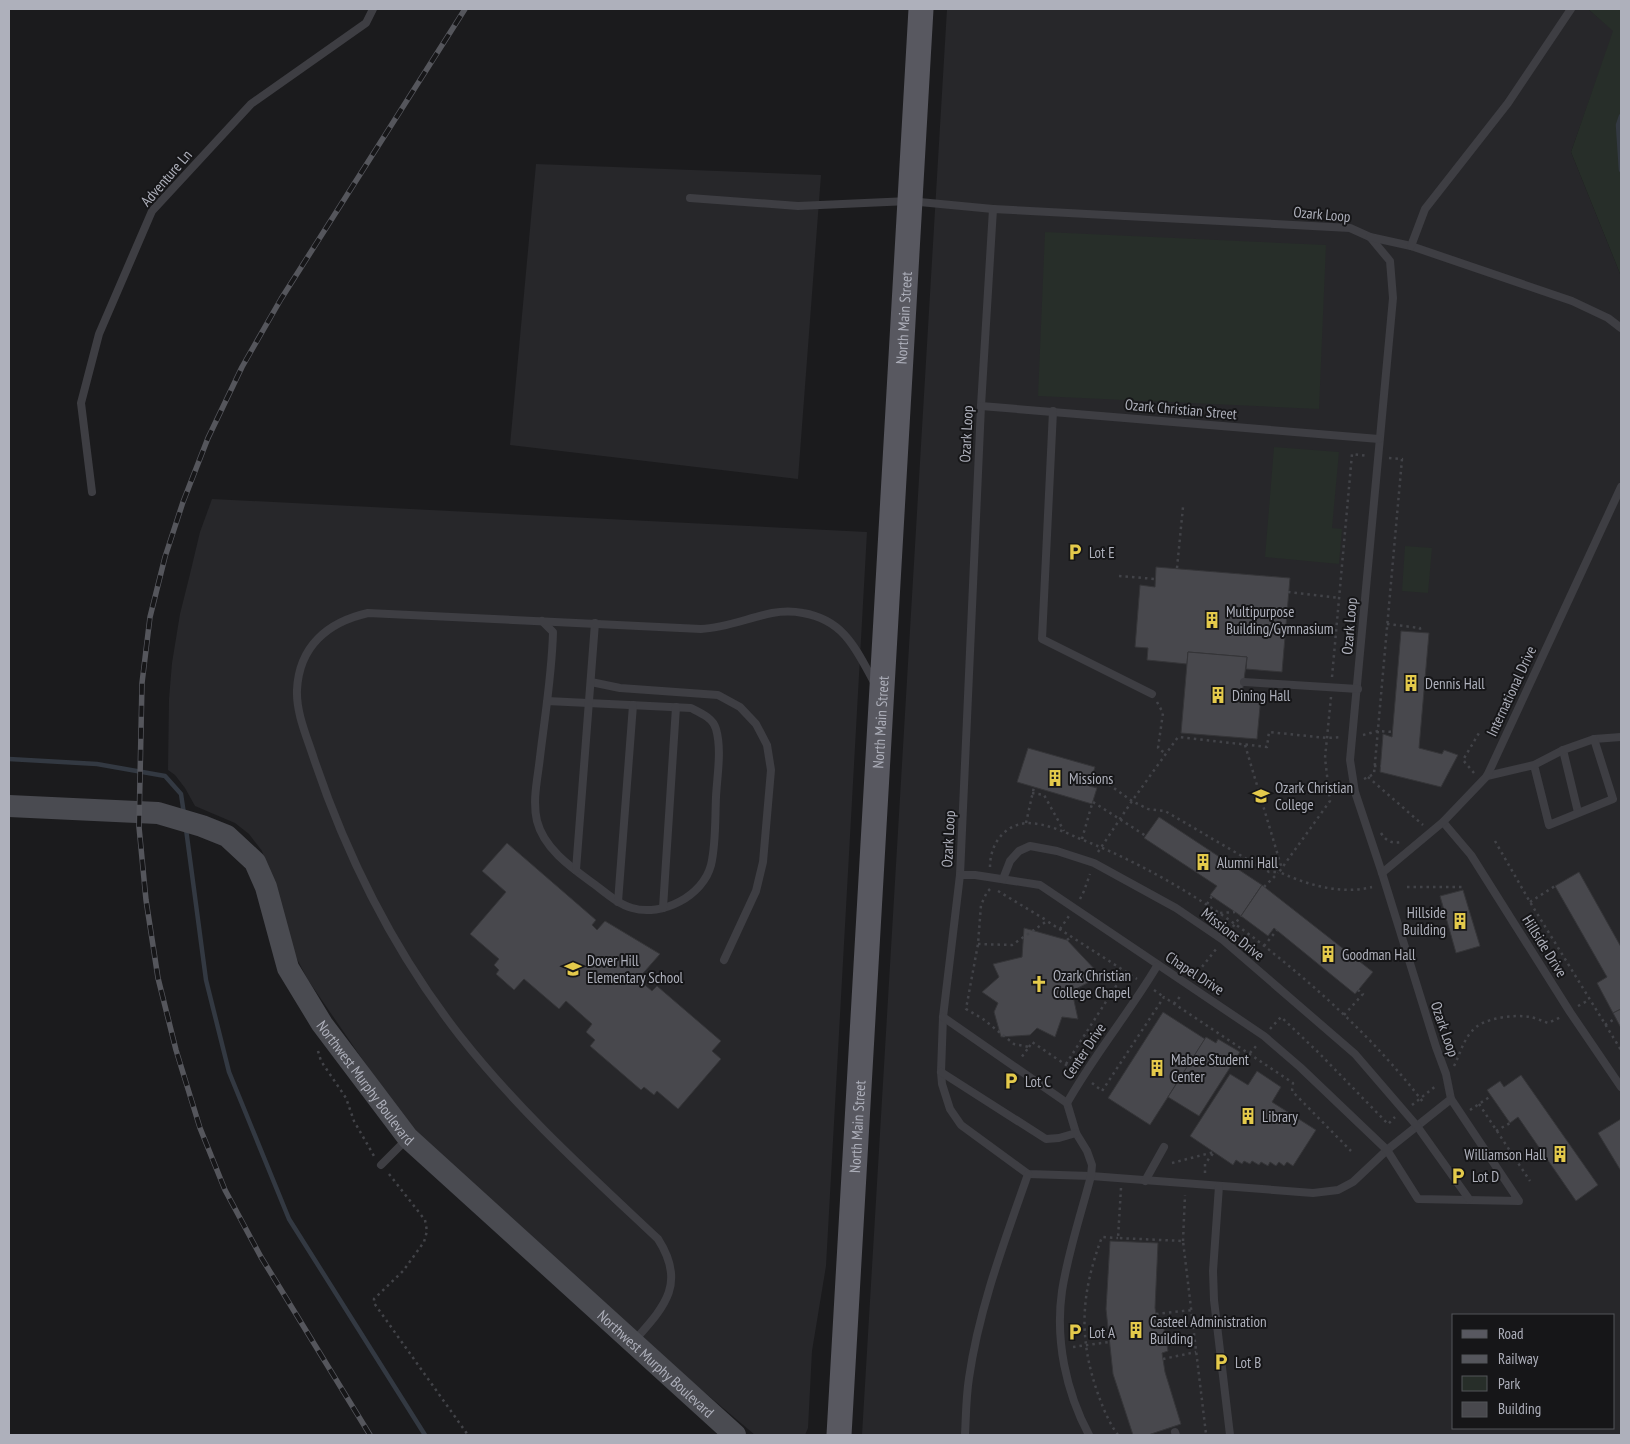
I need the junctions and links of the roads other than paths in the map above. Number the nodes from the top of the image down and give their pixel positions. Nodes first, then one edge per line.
1 (373, 9) edge
2 (921, 9) edge
3 (1571, 9) edge
4 (690, 198) dead end
5 (909, 200) junction
6 (993, 209) junction
7 (1370, 237) junction
8 (1411, 246) junction
9 (1621, 328) edge
10 (981, 406) junction
11 (1053, 412) junction
12 (1379, 439) junction
13 (1621, 487) edge
14 (92, 492) dead end
15 (1618, 501) edge
16 (542, 621) junction
17 (595, 624) junction
18 (591, 682) junction
19 (1244, 682) dead end
20 (1358, 689) junction
21 (881, 693) junction
22 (1152, 694) road end
23 (547, 701) junction
24 (590, 703) junction
25 (633, 705) junction
26 (676, 707) junction
27 (1621, 737) edge
28 (1594, 739) junction
29 (1563, 750) junction
30 (1534, 765) junction
31 (1487, 776) junction
32 (9, 806) edge
33 (1578, 812) junction
34 (1443, 822) junction
35 (576, 870) junction
36 (1382, 874) junction
37 (960, 875) junction
38 (1002, 879) junction
39 (618, 902) junction
40 (663, 908) junction
41 (724, 960) dead end
42 (1158, 966) junction
43 (943, 1016) junction
44 (941, 1072) junction
45 (1621, 1087) edge
46 (1451, 1099) junction
47 (1067, 1103) junction
48 (1417, 1126) junction
49 (1076, 1132) junction
50 (408, 1138) junction
51 (1164, 1147) dead end
52 (1387, 1150) junction
53 (381, 1165) road end
54 (1028, 1174) junction
55 (1091, 1176) junction
56 (1145, 1181) junction
57 (1219, 1186) junction
58 (1470, 1199) junction
59 (633, 1343) junction
60 (734, 1435) edge
61 (839, 1435) edge
62 (965, 1435) edge
63 (1090, 1435) edge
64 (1230, 1435) edge

1 - 14 lane, Adventure Ln
2 - 5 main road, North Main Street
3 - 8 lane
4 - 5 lane
5 - 6 lane
5 - 21 main road, North Main Street
6 - 7 lane, Ozark Loop
6 - 10 lane, Ozark Loop
7 - 8 lane
7 - 12 lane, Ozark Loop
8 - 9 lane
10 - 11 lane, Ozark Christian Street
10 - 37 lane, Ozark Loop
11 - 12 lane, Ozark Christian Street
11 - 22 lane
12 - 20 lane, Ozark Loop
13 - 15 lane, International Drive
15 - 31 lane, International Drive
16 - 17 lane
16 - 23 lane
16 - 59 lane
17 - 18 lane
17 - 21 lane
18 - 24 lane
18 - 41 lane
19 - 20 lane
20 - 36 lane, Ozark Loop
21 - 61 main road, North Main Street
23 - 24 lane
23 - 35 lane
24 - 25 lane
24 - 35 lane
25 - 26 lane
25 - 39 lane
26 - 40 lane
26 - 40 lane
27 - 28 lane
28 - 29 lane
28 - 33 lane
29 - 30 lane
29 - 33 lane
30 - 31 lane
30 - 33 lane
31 - 34 lane, International Drive
32 - 50 street, Northwest Murphy Boulevard
34 - 36 lane, International Drive
34 - 45 lane, Hillside Drive
35 - 39 lane
36 - 46 lane, Ozark Loop
37 - 38 lane, Chapel Drive
37 - 43 lane, Ozark Loop
38 - 42 lane, Chapel Drive
38 - 48 lane, Missions Drive
39 - 40 lane
42 - 47 lane, Center Drive
42 - 52 lane, Chapel Drive
43 - 44 lane, Ozark Loop
43 - 47 lane
44 - 49 lane
44 - 54 lane, Ozark Loop
46 - 48 lane
46 - 58 lane
47 - 49 lane
48 - 52 lane
48 - 58 lane, Missions Drive
49 - 55 lane
50 - 53 lane
50 - 59 street, Northwest Murphy Boulevard
51 - 56 lane
52 - 57 lane
52 - 58 lane, Chapel Drive
54 - 55 lane
54 - 62 lane
55 - 56 lane
55 - 63 lane
56 - 57 lane
57 - 64 lane
59 - 60 street, Northwest Murphy Boulevard

